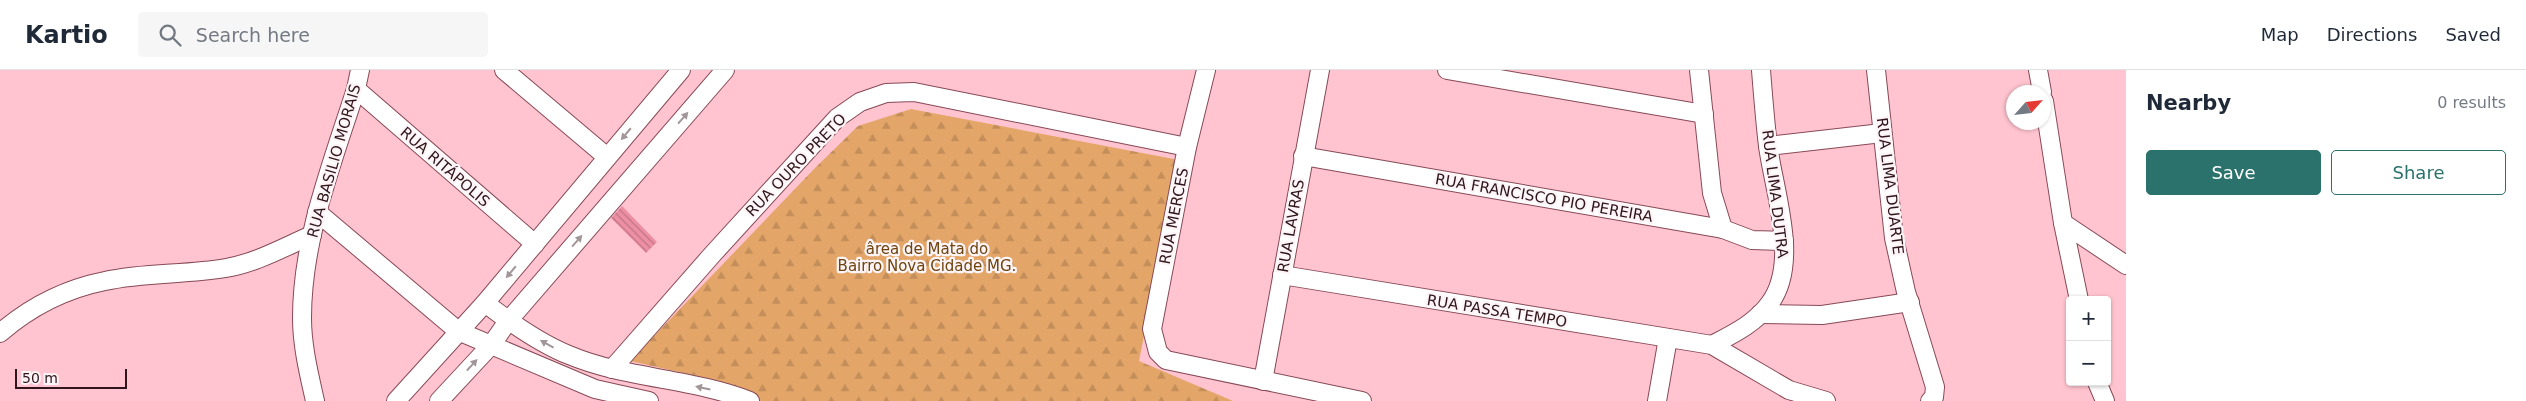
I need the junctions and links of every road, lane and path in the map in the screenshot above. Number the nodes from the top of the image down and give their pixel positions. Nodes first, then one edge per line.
1 (360, 70) edge
2 (504, 70) edge
3 (725, 70) edge
4 (1206, 70) edge
5 (1320, 70) edge
6 (1447, 70) edge
7 (1699, 70) edge
8 (1761, 70) edge
9 (1876, 70) edge
10 (2038, 70) edge
11 (679, 71) edge
12 (2041, 85) edge
13 (356, 89) junction
14 (1704, 114) junction
15 (2049, 130) edge
16 (1882, 133) junction
17 (1768, 146) junction
18 (1187, 147) junction
19 (1303, 156) junction
20 (606, 157) junction
21 (317, 212) junction
22 (2063, 223) junction
23 (1723, 229) junction
24 (312, 235) junction
25 (1784, 241) junction
26 (535, 244) junction
27 (2126, 265) edge
28 (1282, 275) junction
29 (2078, 296) edge
30 (1910, 302) junction
31 (485, 303) junction
32 (1760, 314) junction
33 (508, 321) junction
34 (458, 331) junction
35 (0, 333) edge
36 (1668, 338) junction
37 (492, 344) junction
38 (1712, 345) junction
39 (612, 368) junction
40 (1263, 382) junction
41 (2099, 386) edge
42 (1933, 394) edge
43 (590, 395) edge
44 (1319, 397) edge
45 (315, 401) edge
46 (396, 401) edge
47 (439, 401) edge
48 (649, 401) edge
49 (750, 401) edge
50 (1362, 401) edge
51 (1657, 401) edge
52 (1826, 401) edge
53 (2105, 401) edge

1 - 13 street, RUA BASILIO MORAIS
2 - 20 street
33 -> 3 street
4 - 18 street, RUA MERCES
5 - 19 street, RUA LAVRAS
6 - 14 street
7 - 14 street
8 - 17 street, RUA LIMA DUTRA
9 - 16 street, RUA LIMA DUARTE
10 - 12 street
11 -> 20 street
13 - 21 street, RUA BASILIO MORAIS
13 - 26 street, RUA RITÁPOLIS
14 - 23 street
15 - 22 street
16 - 17 street
16 - 30 street, RUA LIMA DUARTE
17 - 25 street, RUA LIMA DUTRA
18 - 39 street, RUA OURO PRETO
18 - 40 street, RUA MERCES
19 - 23 street, RUA FRANCISCO PIO PEREIRA
19 - 28 street, RUA LAVRAS
20 - 26 street
21 - 24 street, RUA BASILIO MORAIS
21 - 34 street
22 - 27 street
22 - 29 street
23 - 25 street, RUA FRANCISCO PIO PEREIRA
24 - 35 street
24 - 45 street, RUA BASILIO MORAIS
25 - 32 street, RUA LIMA DUTRA
26 -> 31 street
28 - 36 street, RUA PASSA TEMPO
28 - 40 street, RUA LAVRAS
30 - 32 street
30 - 42 street, RUA LIMA DUARTE
31 - 33 street
31 - 34 street
32 - 38 street, RUA LIMA DUTRA
33 - 37 street
39 -> 33 street
34 - 37 street
34 - 46 street
36 - 38 street, RUA PASSA TEMPO
36 - 51 street
37 - 43 street
47 -> 37 street
38 - 52 street
49 -> 39 street
40 - 44 street
41 - 53 street
43 - 48 street
44 - 50 street

